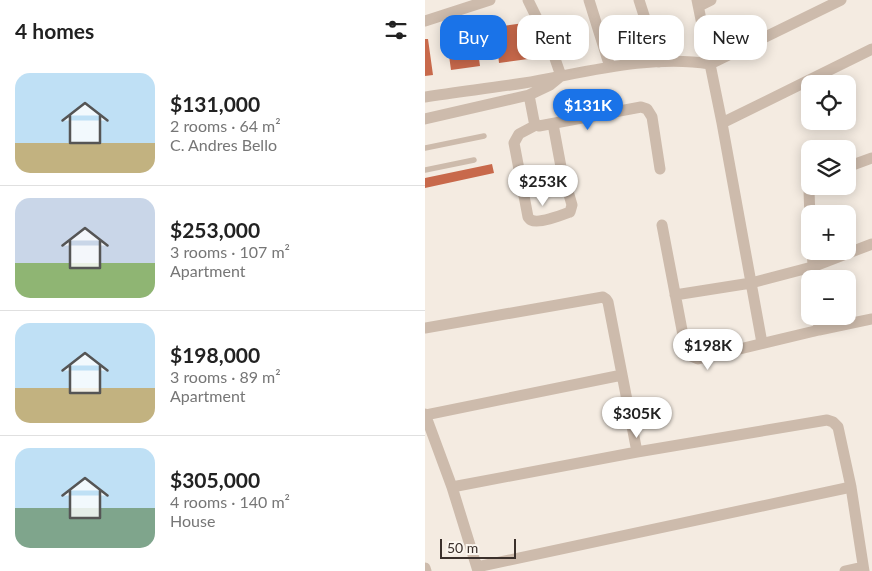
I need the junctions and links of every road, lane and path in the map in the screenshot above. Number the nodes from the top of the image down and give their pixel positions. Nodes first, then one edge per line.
1 (490, 0) edge
2 (528, 0) edge
3 (589, 0) edge
4 (639, 0) edge
5 (711, 0) edge
6 (841, 0) edge
7 (698, 3) edge
8 (425, 21) edge
9 (872, 49) edge
10 (659, 62) junction
11 (710, 64) junction
12 (610, 67) junction
13 (561, 76) junction
14 (529, 95) junction
15 (425, 97) edge
16 (425, 120) edge
17 (722, 123) junction
18 (553, 124) junction
19 (536, 125) junction
20 (484, 136) dead end
21 (425, 148) edge
22 (872, 158) edge
23 (474, 160) dead end
24 (856, 164) edge
25 (660, 169) dead end
26 (425, 170) edge
27 (662, 224) dead end
28 (872, 244) edge
29 (812, 260) edge
30 (812, 267) junction
31 (812, 270) edge
32 (751, 283) junction
33 (675, 295) junction
34 (872, 319) edge
35 (818, 325) edge
36 (425, 328) edge
37 (819, 330) junction
38 (762, 343) junction
39 (622, 375) junction
40 (425, 414) edge
41 (637, 452) junction
42 (452, 487) junction
43 (851, 487) junction
44 (477, 569) edge
45 (864, 569) edge
46 (845, 571) edge

1 - 8 street
2 - 13 street
3 - 12 street
4 - 10 street
5 - 7 street
6 - 11 street
7 - 11 street
9 - 17 street
10 - 11 street
10 - 12 street
11 - 17 street
12 - 13 street
13 - 14 street
13 - 15 street
14 - 16 street
14 - 19 street
17 - 32 street
18 - 19 street
18 - 19 street
18 - 25 street
20 - 21 lane
22 - 24 street
23 - 26 lane
27 - 33 street
28 - 30 street
29 - 30 street
30 - 31 street
30 - 32 street
32 - 33 street
32 - 38 street
33 - 38 street
34 - 37 street
35 - 37 street
36 - 39 street
37 - 38 street
39 - 40 street
39 - 41 street
40 - 42 street
41 - 42 street
41 - 43 street
42 - 44 street
43 - 44 street
43 - 45 street
45 - 46 street

